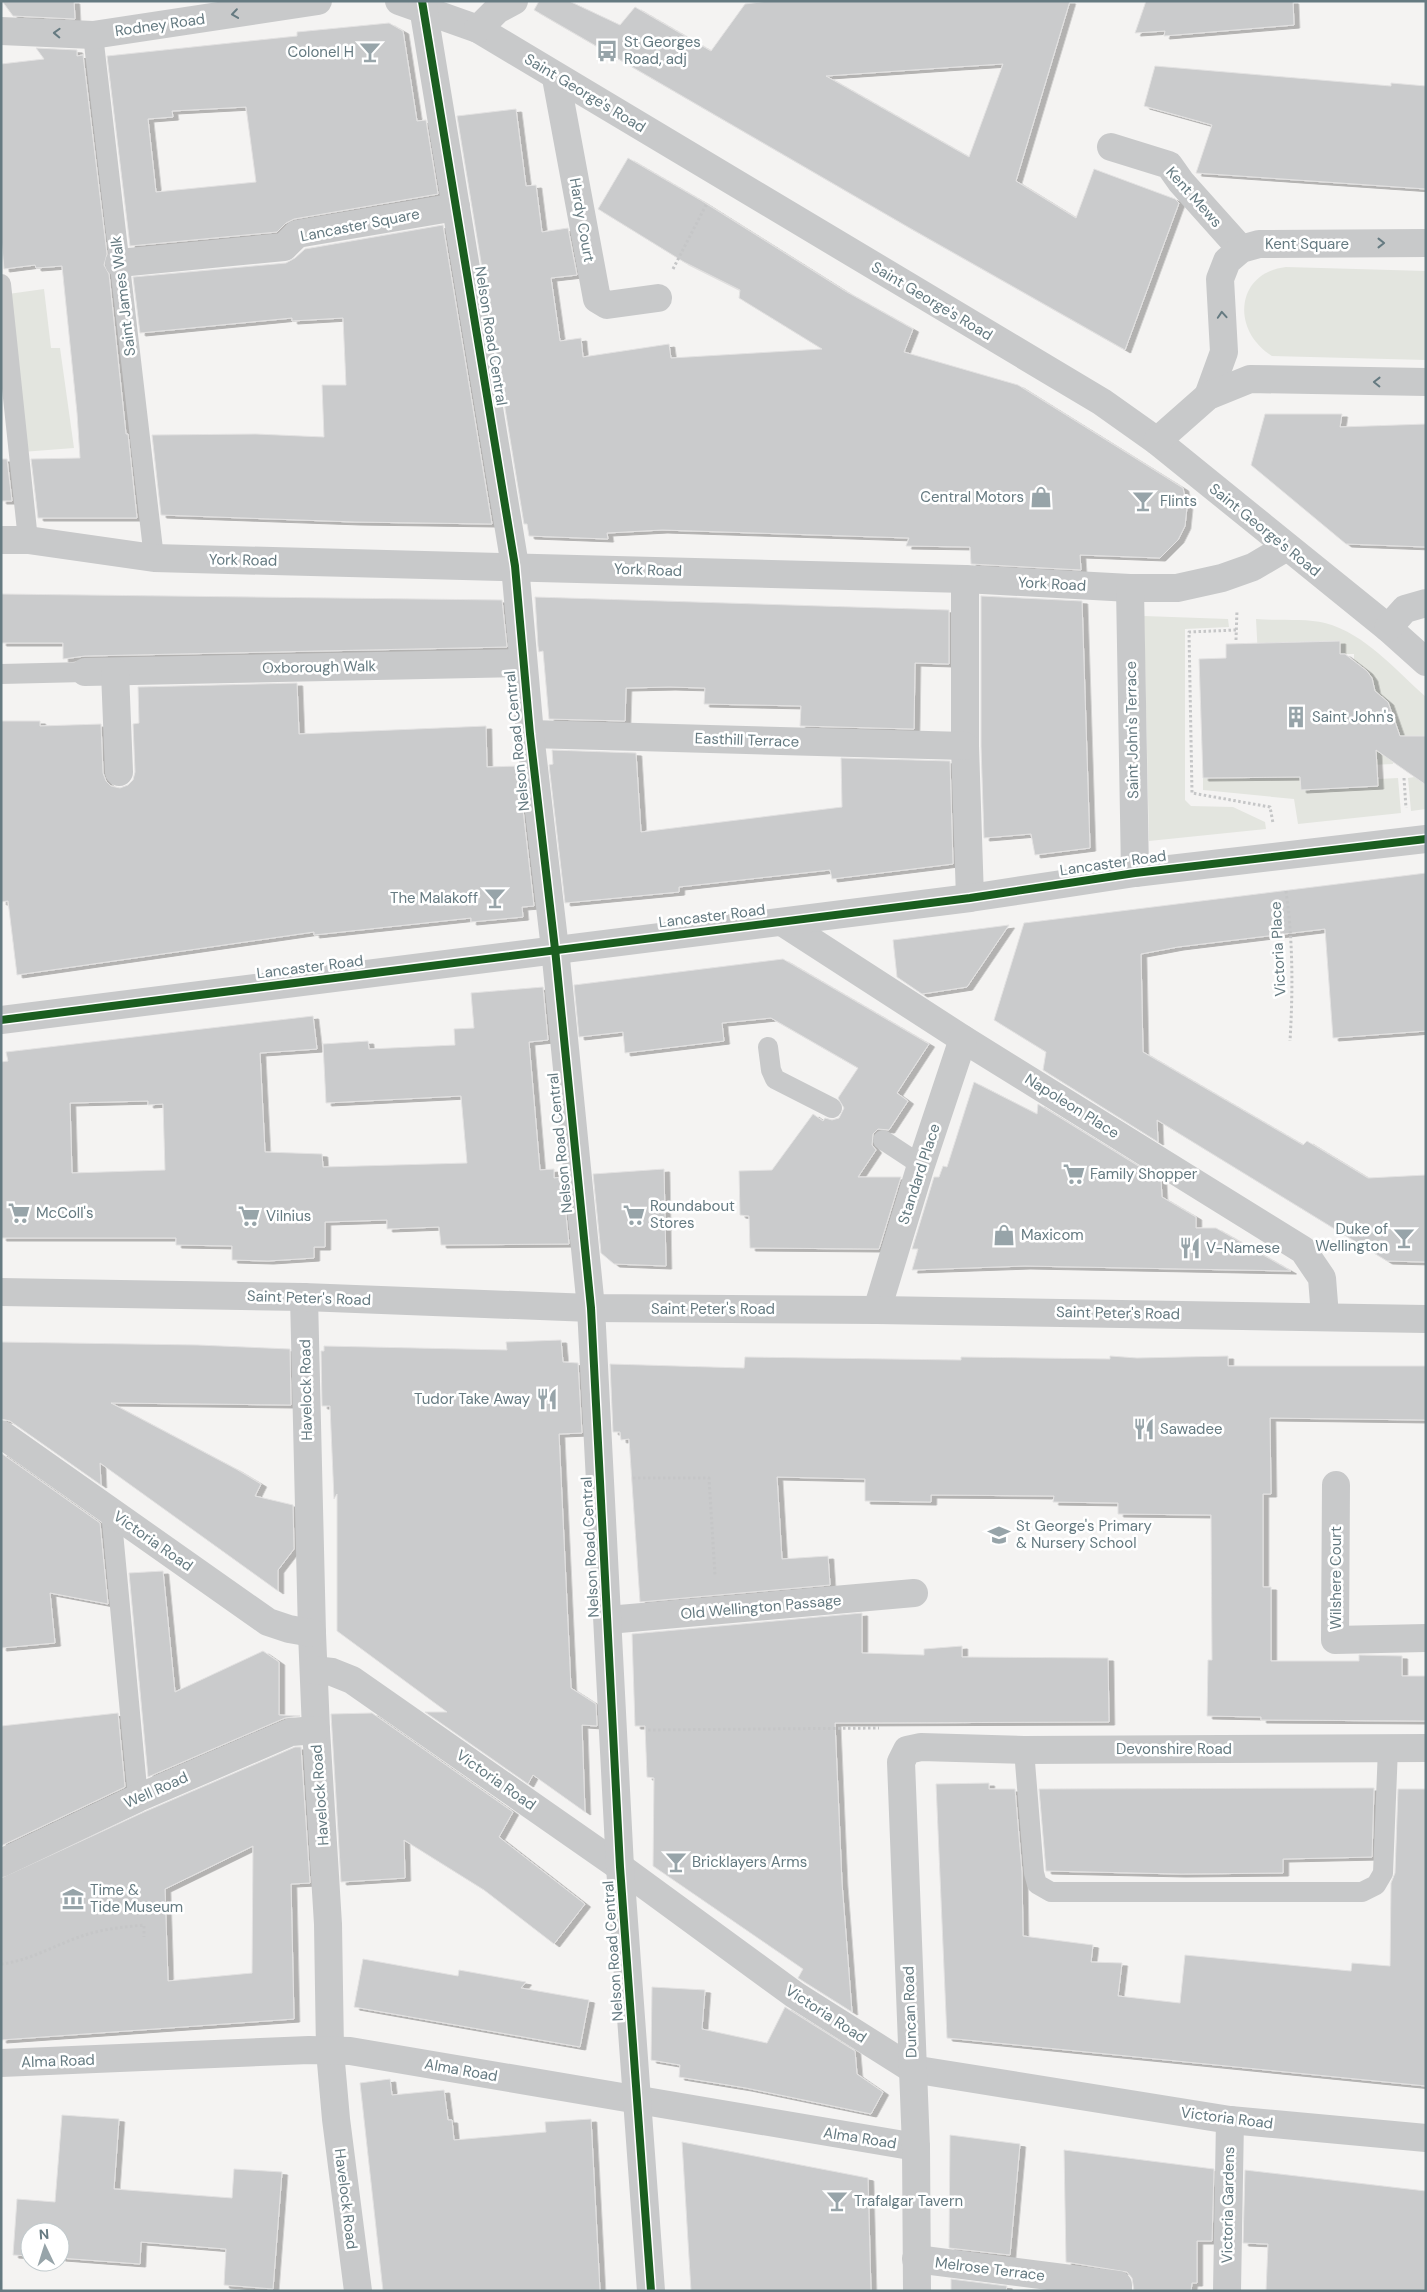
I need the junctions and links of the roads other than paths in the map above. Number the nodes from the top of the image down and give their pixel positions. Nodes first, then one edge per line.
1 (318, 1) edge
2 (514, 1) edge
3 (415, 4) edge
4 (478, 29) junction
5 (1, 31) edge
6 (94, 35) junction
7 (556, 78) junction
8 (1111, 146) dead end
9 (456, 207) junction
10 (1426, 243) edge
11 (1241, 249) junction
12 (119, 263) junction
13 (1, 284) edge
14 (658, 298) road end
15 (1224, 352) junction
16 (1250, 379) junction
17 (1426, 382) edge
18 (1208, 396) junction
19 (1157, 441) junction
20 (1, 540) edge
21 (28, 540) junction
22 (1287, 547) junction
23 (154, 558) junction
24 (516, 566) junction
25 (965, 579) junction
26 (1130, 588) junction
27 (1426, 603) edge
28 (1388, 628) junction
29 (1426, 662) edge
30 (523, 663) junction
31 (85, 672) joint
32 (115, 672) junction
33 (1, 674) edge
34 (530, 734) junction
35 (965, 746) junction
36 (119, 772) dead end
37 (1426, 839) edge
38 (1135, 872) junction
39 (970, 898) junction
40 (782, 922) junction
41 (555, 949) junction
42 (1, 1020) edge
43 (963, 1039) junction
44 (768, 1046) dead end
45 (832, 1108) dead end
46 (883, 1140) dead end
47 (921, 1166) junction
48 (1, 1292) edge
49 (304, 1298) junction
50 (591, 1308) junction
51 (877, 1310) junction
52 (1325, 1316) junction
53 (1426, 1319) edge
54 (1, 1434) edge
55 (1336, 1485) dead end
56 (111, 1512) junction
57 (914, 1593) dead end
58 (608, 1620) junction
59 (312, 1633) junction
60 (1426, 1638) edge
61 (314, 1670) junction
62 (316, 1730) junction
63 (1388, 1748) junction
64 (1426, 1748) edge
65 (914, 1749) joint
66 (1024, 1750) junction
67 (138, 1798) junction
68 (1, 1864) edge
69 (620, 1867) junction
70 (330, 2051) junction
71 (1, 2063) edge
72 (912, 2070) junction
73 (638, 2101) junction
74 (1230, 2120) junction
75 (1426, 2138) edge
76 (916, 2147) junction
77 (916, 2259) junction
78 (358, 2291) edge
79 (652, 2291) edge
80 (917, 2291) edge
81 (1118, 2291) edge
82 (1227, 2291) edge

1 -> 6 street, Rodney Road
2 - 4 street
3 - 4 street, Saint George's Road
3 - 9 street, Nelson Road Central
4 - 7 street, Saint George's Road
6 -> 5 street, Rodney Road
6 - 12 lane, Saint James Walk
7 - 14 street, Hardy Court
7 - 19 street, Saint George's Road
8 - 11 street, Kent Mews
9 - 12 street, Lancaster Square
9 - 24 street, Nelson Road Central
11 -> 10 street, Kent Square
15 -> 11 street
12 - 23 lane, Saint James Walk
13 - 21 lane
15 - 16 street
15 - 18 street
17 -> 16 street
16 - 18 street
18 - 19 street
19 - 22 street, Saint George's Road
20 - 21 street, York Road
21 - 23 street, York Road
22 - 26 street, York Road
22 - 28 street, Saint George's Road
23 - 24 street, York Road
24 - 25 street, York Road
24 - 30 street, Nelson Road Central
25 - 26 street, York Road
25 - 35 street
26 - 38 street, Saint John's Terrace
27 - 28 street
28 - 29 street, Saint George's Road
30 - 32 street, Oxborough Walk
30 - 34 street, Nelson Road Central
31 - 32 street, Oxborough Walk
31 - 33 lane, Oxborough Walk
32 - 36 street
34 - 35 street, Easthill Terrace
34 - 41 street, Nelson Road Central
35 - 39 street
37 - 38 street, Lancaster Road
38 - 39 street, Lancaster Road
39 - 40 street, Lancaster Road
40 - 41 street, Lancaster Road
40 - 43 street, Napoleon Place
41 - 42 street, Lancaster Road
41 - 50 street, Nelson Road Central
43 - 47 street, Standard Place
43 - 52 street, Napoleon Place
44 - 45 lane
46 - 47 lane
47 - 51 street, Standard Place
48 - 49 street, Saint Peter's Road
49 - 50 street, Saint Peter's Road
49 - 59 street, Havelock Road
50 - 51 street, Saint Peter's Road
50 - 58 street, Nelson Road Central
51 - 52 street, Saint Peter's Road
52 - 53 street, Saint Peter's Road
54 - 56 street, Victoria Road
55 - 60 street, Wilshere Court
56 - 59 street, Victoria Road
56 - 67 lane
57 - 58 street, Old Wellington Passage
58 - 69 street, Nelson Road Central
59 - 61 street, Havelock Road
61 - 62 street, Havelock Road
61 - 69 street, Victoria Road
62 - 67 street, Well Road
62 - 70 street, Havelock Road
63 - 64 street, Devonshire Road
63 - 66 street, Devonshire Road
63 - 66 lane
65 - 66 street, Devonshire Road
65 - 72 street, Duncan Road
67 - 68 street, Well Road
69 - 72 street, Victoria Road
69 - 73 street, Nelson Road Central
70 - 71 street, Alma Road
70 - 73 street, Alma Road
70 - 78 street, Havelock Road
72 - 74 street, Victoria Road
72 - 76 street, Duncan Road
73 - 76 street, Alma Road
73 - 79 street, Nelson Road Central
74 - 75 street, Victoria Road
74 - 82 street, Victoria Gardens
76 - 77 street, Duncan Road
77 - 80 street, Duncan Road
77 - 81 street, Melrose Terrace

